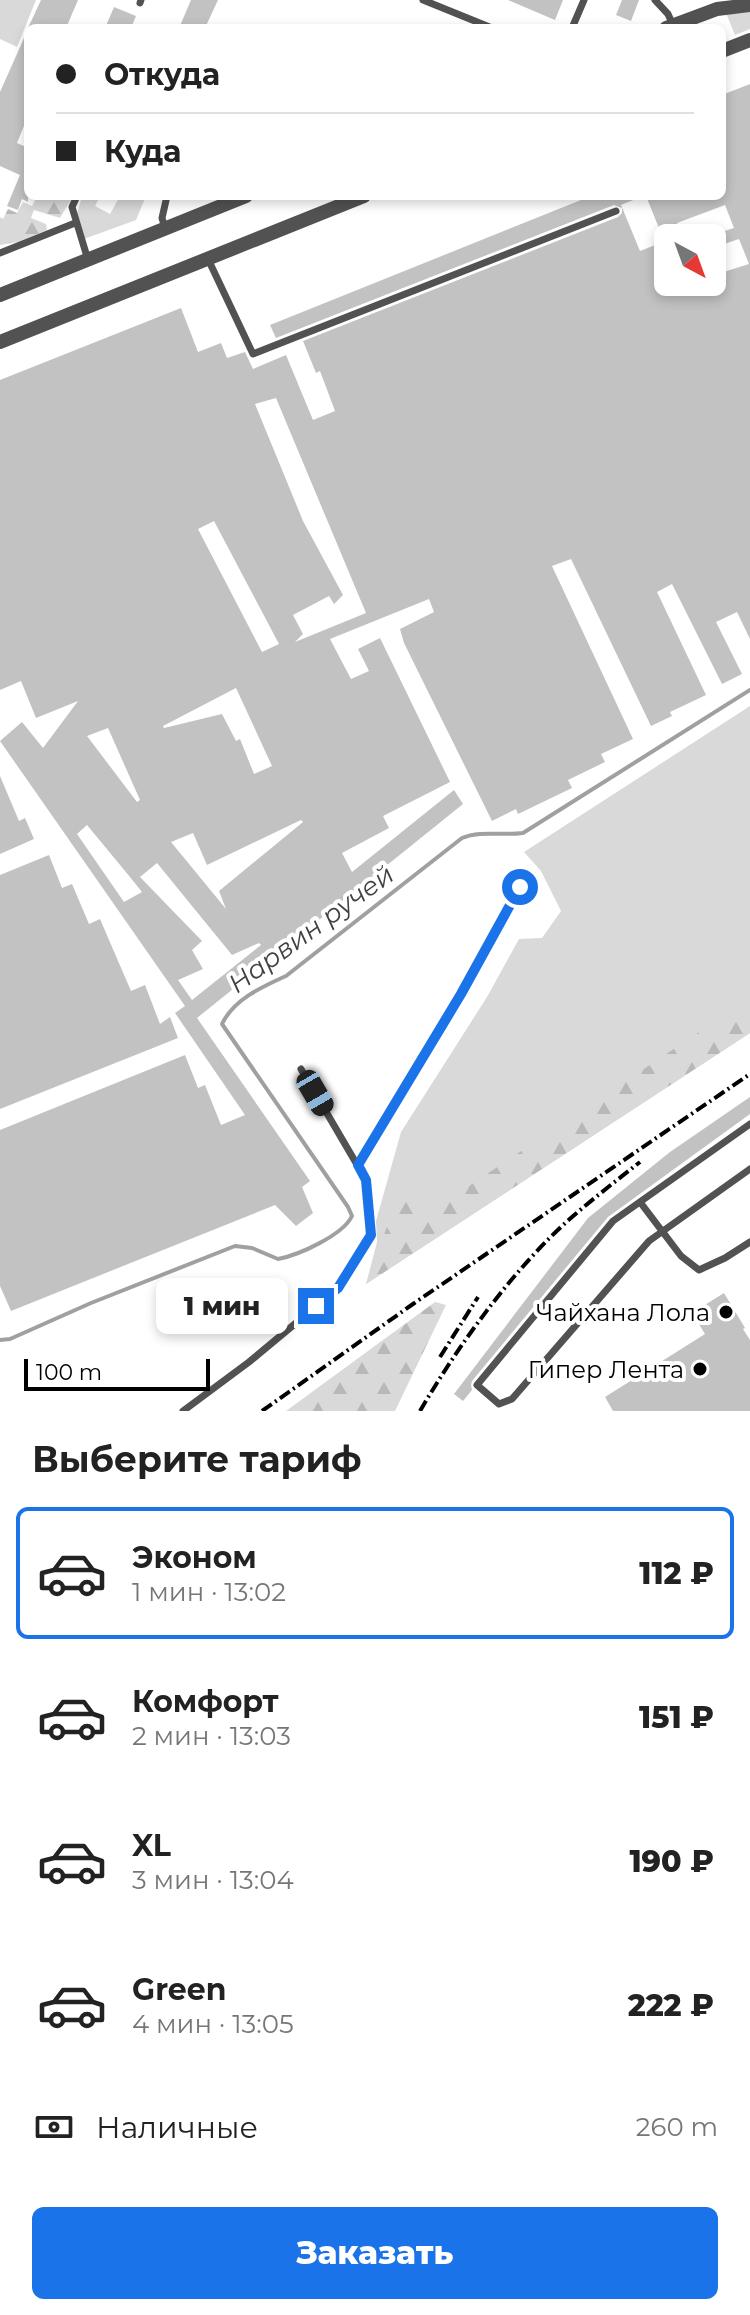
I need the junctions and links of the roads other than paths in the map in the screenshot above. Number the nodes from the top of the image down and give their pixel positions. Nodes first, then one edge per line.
1 (423, 0) edge
2 (584, 0) edge
3 (655, 0) edge
4 (745, 4) edge
5 (482, 24) edge
6 (574, 24) edge
7 (669, 24) edge
8 (677, 24) edge
9 (750, 40) edge
10 (726, 49) edge
11 (75, 200) edge
12 (166, 200) edge
13 (236, 200) edge
14 (354, 200) edge
15 (616, 211) dead end
16 (75, 223) junction
17 (165, 228) junction
18 (0, 253) edge
19 (208, 259) junction
20 (88, 260) junction
21 (0, 295) edge
22 (0, 342) edge
23 (520, 887) dead end
24 (301, 1069) dead end
25 (750, 1124) edge
26 (358, 1165) junction
27 (750, 1169) edge
28 (640, 1202) junction
29 (663, 1233) junction
30 (750, 1242) edge
31 (183, 1411) edge

1 - 5 lane
2 - 6 lane
3 - 7 lane
4 - 8 street
9 - 10 street
11 - 16 lane
12 - 17 lane
13 - 17 street
14 - 19 street
15 - 19 lane
16 - 18 lane
16 - 20 lane
17 - 20 street
19 - 22 street
20 - 21 street
23 - 26 lane
24 - 26 lane
25 - 28 lane
26 - 31 lane
27 - 29 lane
28 - 29 lane
28 - 29 lane
29 - 30 lane

